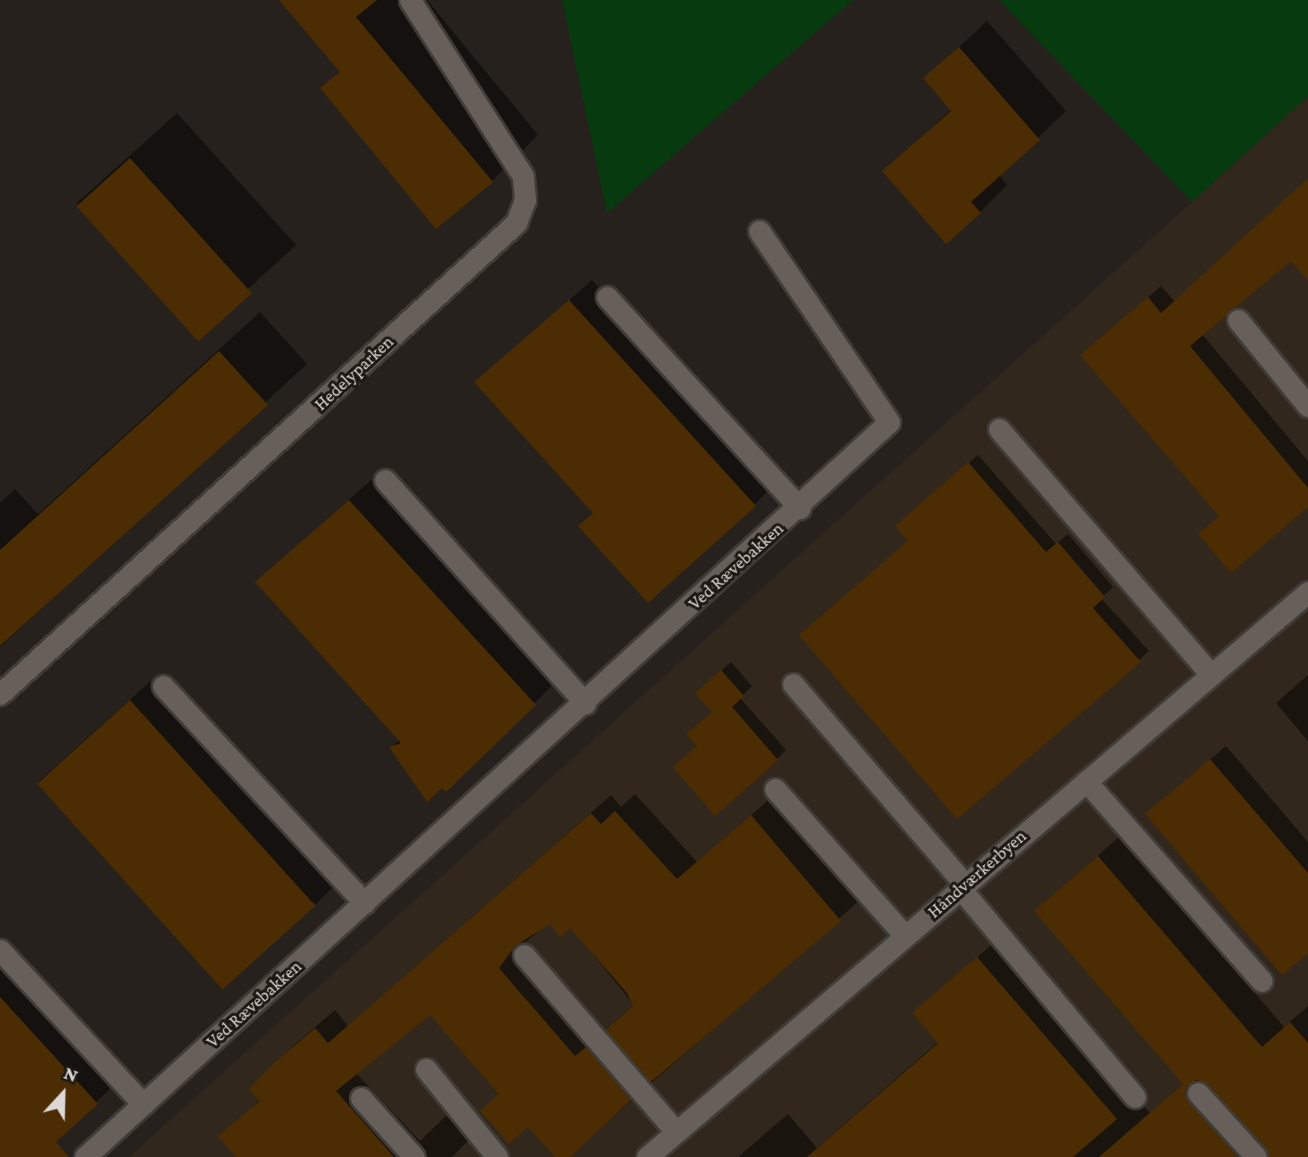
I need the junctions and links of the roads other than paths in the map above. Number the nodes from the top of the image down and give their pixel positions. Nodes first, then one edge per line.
1 (410, 0) edge
2 (759, 230) dead end
3 (607, 297) dead end
4 (1238, 320) dead end
5 (1308, 406) edge
6 (999, 429) dead end
7 (385, 480) dead end
8 (800, 508) junction
9 (1308, 592) edge
10 (1211, 675) junction
11 (793, 684) dead end
12 (163, 686) dead end
13 (0, 694) edge
14 (585, 703) junction
15 (1086, 781) junction
16 (775, 789) dead end
17 (963, 887) junction
18 (365, 903) junction
19 (905, 936) junction
20 (0, 950) edge
21 (524, 955) dead end
22 (1262, 981) dead end
23 (426, 1069) dead end
24 (1198, 1093) dead end
25 (1135, 1097) dead end
26 (361, 1098) dead end
27 (143, 1104) junction
28 (676, 1132) junction
29 (85, 1157) edge
30 (414, 1157) edge
31 (497, 1157) edge
32 (647, 1157) edge
33 (1256, 1157) edge

1 - 13 street, Hedelyparken
2 - 8 street
3 - 8 street, Ved Rævebakken
4 - 5 street
6 - 10 street
7 - 14 street
8 - 14 street, Ved Rævebakken
9 - 10 street, Håndværkerbyen
10 - 15 street, Håndværkerbyen
11 - 17 street
12 - 18 street
14 - 18 street, Ved Rævebakken
15 - 17 street, Håndværkerbyen
15 - 22 street
16 - 19 street
17 - 19 street, Håndværkerbyen
17 - 25 street
18 - 27 street, Ved Rævebakken
19 - 28 street, Håndværkerbyen
20 - 27 street
21 - 28 street
23 - 31 street
24 - 33 street
26 - 30 street
27 - 29 street, Ved Rævebakken
28 - 32 street, Håndværkerbyen

